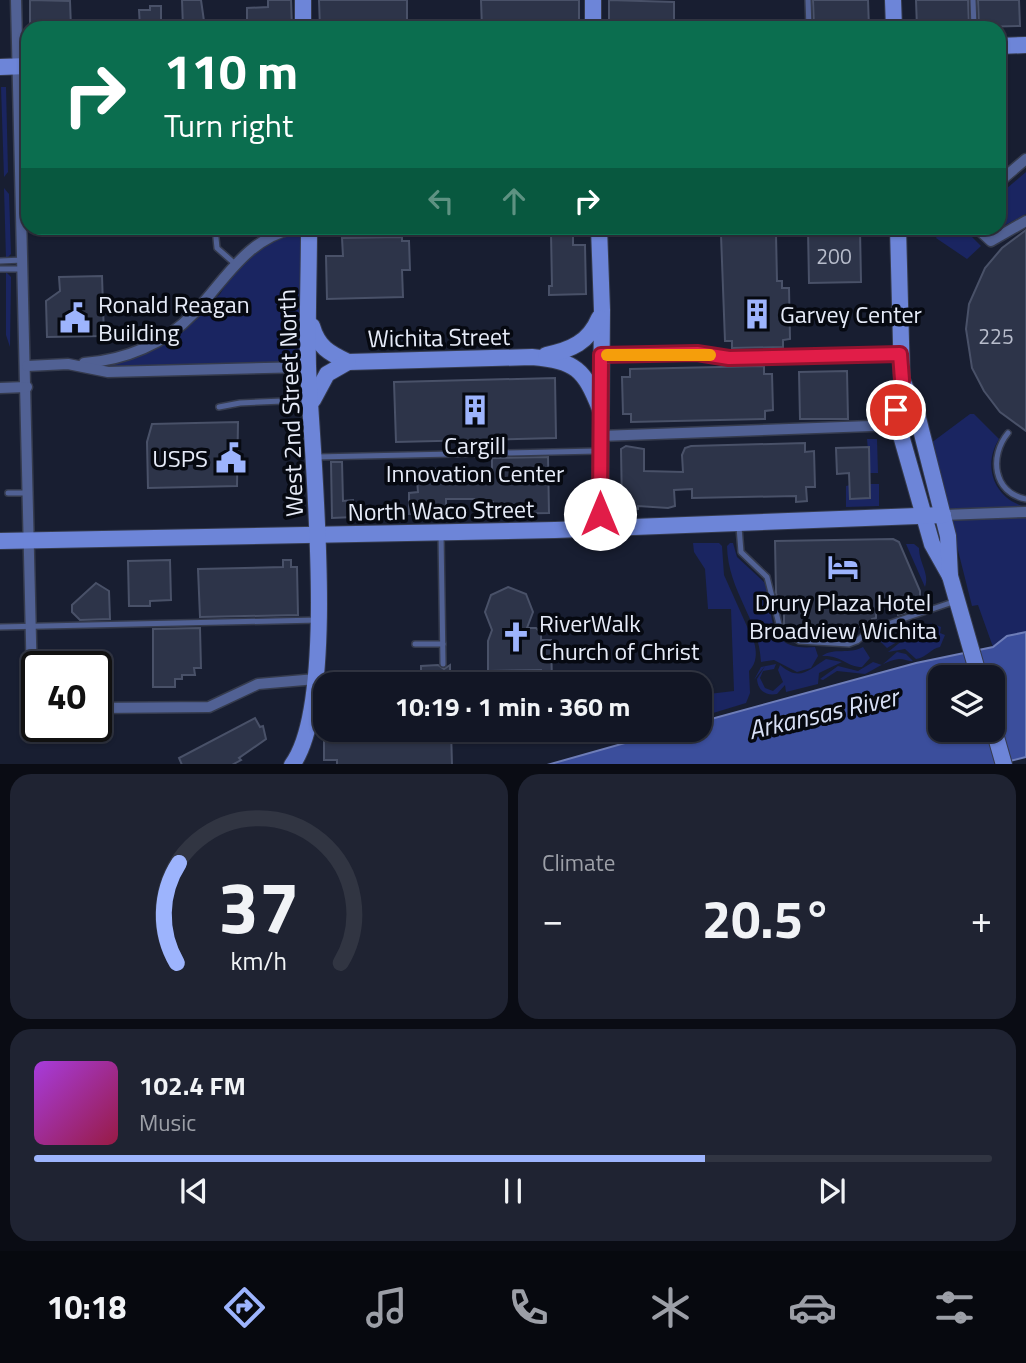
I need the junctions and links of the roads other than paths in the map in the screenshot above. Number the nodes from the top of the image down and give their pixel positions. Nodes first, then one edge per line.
1 (16, 0) edge
2 (303, 0) edge
3 (593, 0) edge
4 (808, 0) edge
5 (893, 0) edge
6 (973, 0) edge
7 (303, 21) edge
8 (593, 21) edge
9 (808, 21) edge
10 (894, 21) edge
11 (974, 21) edge
12 (1026, 45) edge
13 (1006, 46) edge
14 (21, 56) edge
15 (0, 67) edge
16 (21, 67) edge
17 (1026, 159) edge
18 (1006, 176) edge
19 (1026, 220) edge
20 (1006, 232) edge
21 (23, 235) edge
22 (216, 235) edge
23 (278, 235) edge
24 (309, 235) edge
25 (599, 235) edge
26 (898, 235) edge
27 (985, 235) edge
28 (1001, 235) edge
29 (0, 261) edge
30 (234, 263) junction
31 (23, 265) junction
32 (0, 269) edge
33 (602, 310) junction
34 (310, 312) junction
35 (900, 354) junction
36 (601, 355) junction
37 (532, 357) junction
38 (348, 362) junction
39 (68, 364) junction
40 (27, 366) junction
41 (308, 367) junction
42 (902, 380) junction
43 (27, 387) junction
44 (0, 388) edge
45 (313, 400) junction
46 (219, 407) dead end
47 (600, 409) junction
48 (898, 425) junction
49 (1008, 433) dead end
50 (600, 443) junction
51 (313, 457) junction
52 (8, 493) dead end
53 (29, 493) junction
54 (1026, 499) edge
55 (1026, 512) edge
56 (943, 515) junction
57 (925, 516) junction
58 (739, 523) junction
59 (600, 528) junction
60 (441, 532) junction
61 (317, 536) junction
62 (30, 540) junction
63 (0, 541) edge
64 (950, 576) junction
65 (957, 601) junction
66 (317, 620) junction
67 (31, 626) junction
68 (0, 627) edge
69 (415, 644) dead end
70 (443, 644) junction
71 (31, 651) edge
72 (443, 664) dead end
73 (975, 665) edge
74 (316, 672) edge
75 (313, 679) edge
76 (313, 694) edge
77 (112, 708) edge
78 (997, 742) edge
79 (292, 764) edge
80 (1004, 764) edge

1 - 14 street
2 - 7 street
3 - 8 street
4 - 9 lane
5 - 10 street
6 - 11 lane
12 - 13 street
15 - 16 street
17 - 18 street
19 - 20 street
21 - 31 street
22 - 30 lane
23 - 30 street
24 - 34 street, West 2nd Street North
25 - 33 street
26 - 35 street
27 - 28 street
29 - 31 lane
30 - 39 street
31 - 32 lane
31 - 40 street
33 - 36 street
33 - 37 street
34 - 38 street
34 - 41 street, West 2nd Street North
35 - 36 lane
35 - 42 street
36 - 47 street
37 - 38 street, Wichita Street
37 - 47 street
38 - 45 street
39 - 40 street
39 - 41 street
40 - 43 street
41 - 45 street, West 2nd Street North
42 - 48 street
42 - 56 street
43 - 44 street
43 - 53 street
45 - 46 lane
45 - 51 street, West 2nd Street North
47 - 50 street
48 - 50 street
48 - 57 street
49 - 54 lane
50 - 51 lane
50 - 59 street
51 - 61 street, West 2nd Street North
52 - 53 lane
53 - 62 street
55 - 56 street
56 - 57 street, North Waco Street
56 - 64 street
57 - 58 street, North Waco Street
57 - 64 street
58 - 59 street, North Waco Street
58 - 65 lane
59 - 60 street, North Waco Street
60 - 61 street, North Waco Street
60 - 70 lane
61 - 62 street, North Waco Street
61 - 66 street, West 2nd Street North
62 - 63 street, North Waco Street
62 - 67 street
64 - 65 street
65 - 73 street
66 - 67 lane
66 - 74 street, West 2nd Street North
67 - 68 lane
67 - 71 street
69 - 70 lane
70 - 72 lane
75 - 77 street
76 - 79 street, West 2nd Street North
78 - 80 street

